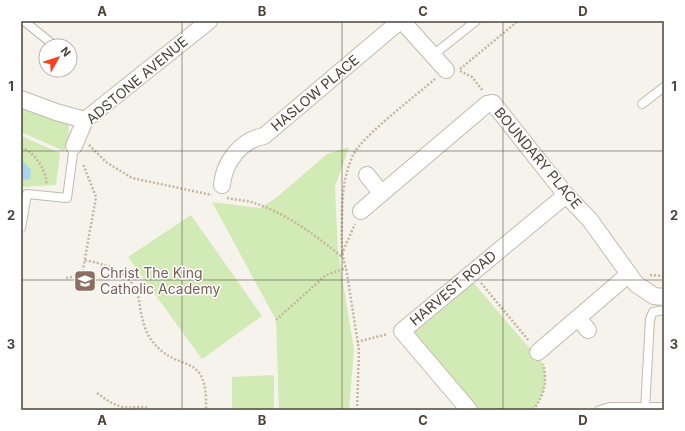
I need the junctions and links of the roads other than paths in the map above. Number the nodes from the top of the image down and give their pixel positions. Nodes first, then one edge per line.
1 (24, 21) edge
2 (209, 21) edge
3 (401, 21) edge
4 (476, 21) edge
5 (45, 38) edge
6 (433, 55) junction
7 (446, 70) dead end
8 (664, 87) edge
9 (21, 99) edge
10 (642, 104) dead end
11 (77, 139) junction
12 (367, 175) dead end
13 (219, 193) road end
14 (381, 193) junction
15 (566, 195) junction
16 (361, 211) road end
17 (21, 228) edge
18 (629, 274) junction
19 (664, 296) edge
20 (664, 310) edge
21 (538, 352) road end
22 (664, 407) edge
23 (645, 409) edge
24 (469, 410) edge
25 (599, 410) edge

1 - 5 lane
2 - 11 street, ADSTONE AVENUE
3 - 6 street
3 - 13 street, HASLOW PLACE
4 - 6 lane
6 - 7 street
8 - 10 lane
9 - 11 street
11 - 17 lane
12 - 14 street
14 - 15 street, BOUNDARY PLACE
14 - 16 street, BOUNDARY PLACE
15 - 18 street, BOUNDARY PLACE
15 - 24 street, HARVEST ROAD
18 - 19 street, BOUNDARY PLACE
18 - 21 street
20 - 23 lane
22 - 23 lane
23 - 25 lane

